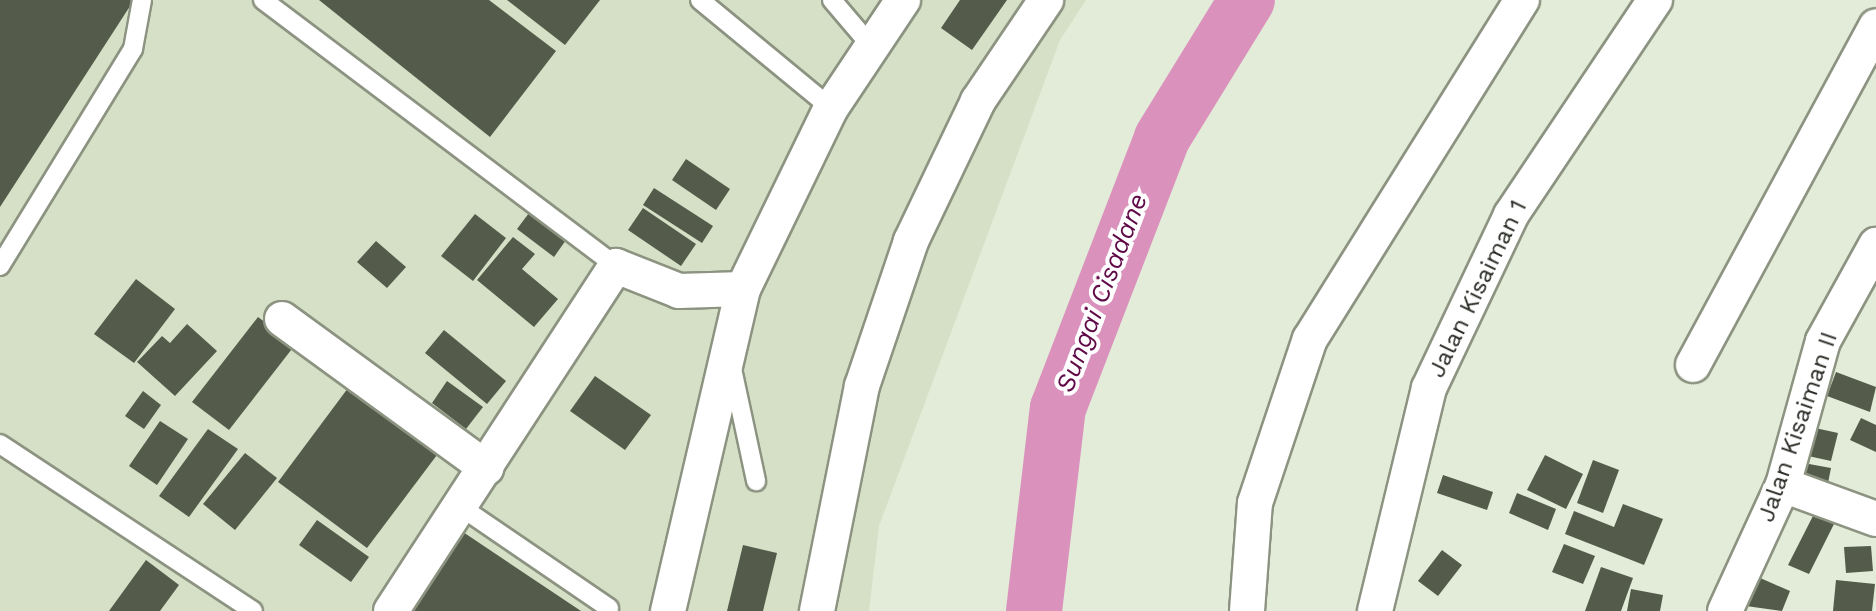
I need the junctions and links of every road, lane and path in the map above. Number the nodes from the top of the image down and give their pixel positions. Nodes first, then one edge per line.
1 (142, 0) edge
2 (263, 0) edge
3 (700, 0) edge
4 (832, 0) edge
5 (903, 0) edge
6 (1046, 0) edge
7 (1522, 0) edge
8 (1655, 0) edge
9 (1876, 26) edge
10 (872, 47) junction
11 (831, 108) junction
12 (1876, 245) edge
13 (0, 266) edge
14 (616, 266) junction
15 (743, 289) junction
16 (282, 319) dead end
17 (730, 357) junction
18 (1693, 365) dead end
19 (0, 444) edge
20 (486, 468) junction
21 (756, 481) dead end
22 (1783, 485) junction
23 (458, 505) junction
24 (1876, 519) edge
25 (609, 608) dead end
26 (253, 611) edge
27 (391, 611) edge
28 (668, 611) edge
29 (817, 611) edge
30 (1247, 611) edge
31 (1375, 611) edge
32 (1725, 611) edge

1 - 13 lane
2 - 14 lane
3 - 11 lane
4 - 10 lane
5 - 10 street
6 - 29 street
7 - 30 street
8 - 31 street, Jalan Kisaiman 1
9 - 18 street
10 - 11 street
11 - 15 street
12 - 22 street, Jalan Kisaiman II
14 - 15 street
14 - 20 street
15 - 17 street
16 - 20 street
17 - 21 lane
17 - 28 street
19 - 26 lane
20 - 23 street
22 - 24 street
22 - 32 street, Jalan Kisaiman II
23 - 25 lane
23 - 27 street

